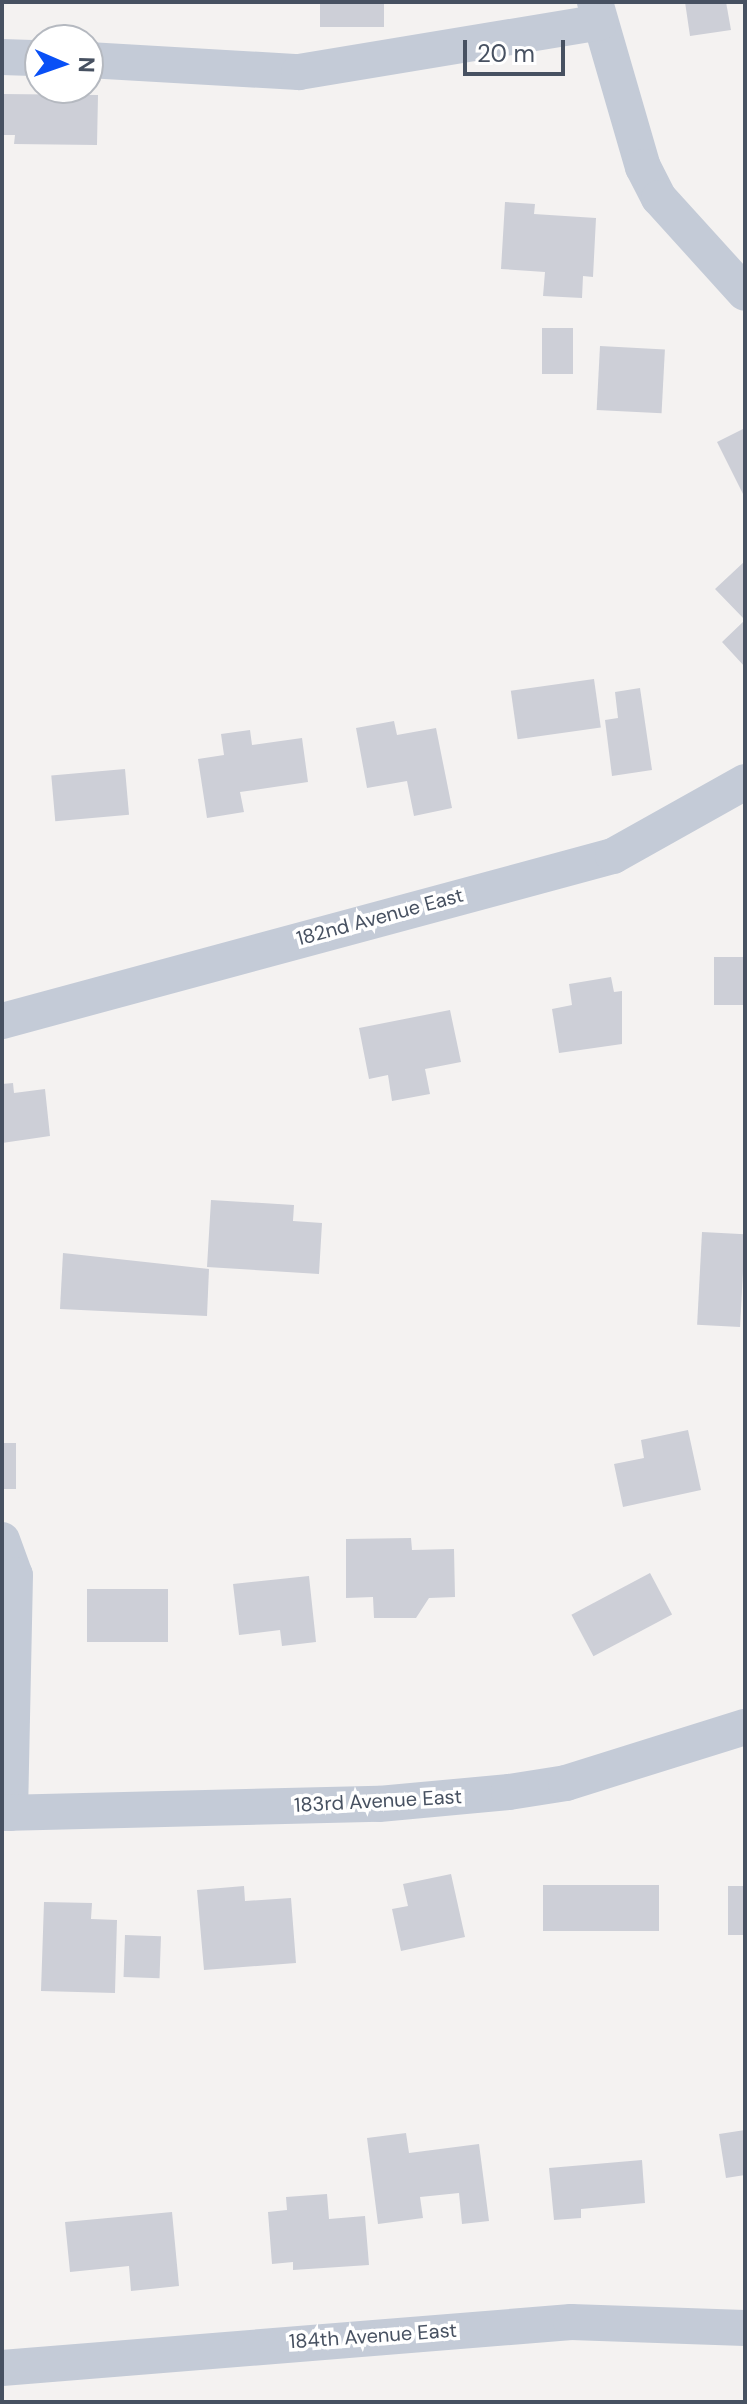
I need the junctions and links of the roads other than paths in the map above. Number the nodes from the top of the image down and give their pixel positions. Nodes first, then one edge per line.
1 (598, 12) edge
2 (2, 57) edge
3 (24, 58) edge
4 (104, 61) edge
5 (745, 293) edge
6 (745, 782) edge
7 (2, 1021) edge
8 (2, 1540) edge
9 (745, 1727) edge
10 (6, 1813) edge
11 (745, 2328) edge
12 (2, 2368) edge

1 - 4 street
1 - 5 street
2 - 3 street
6 - 7 street, 182nd Avenue East
8 - 10 street
9 - 10 street, 183rd Avenue East
11 - 12 street, 184th Avenue East

